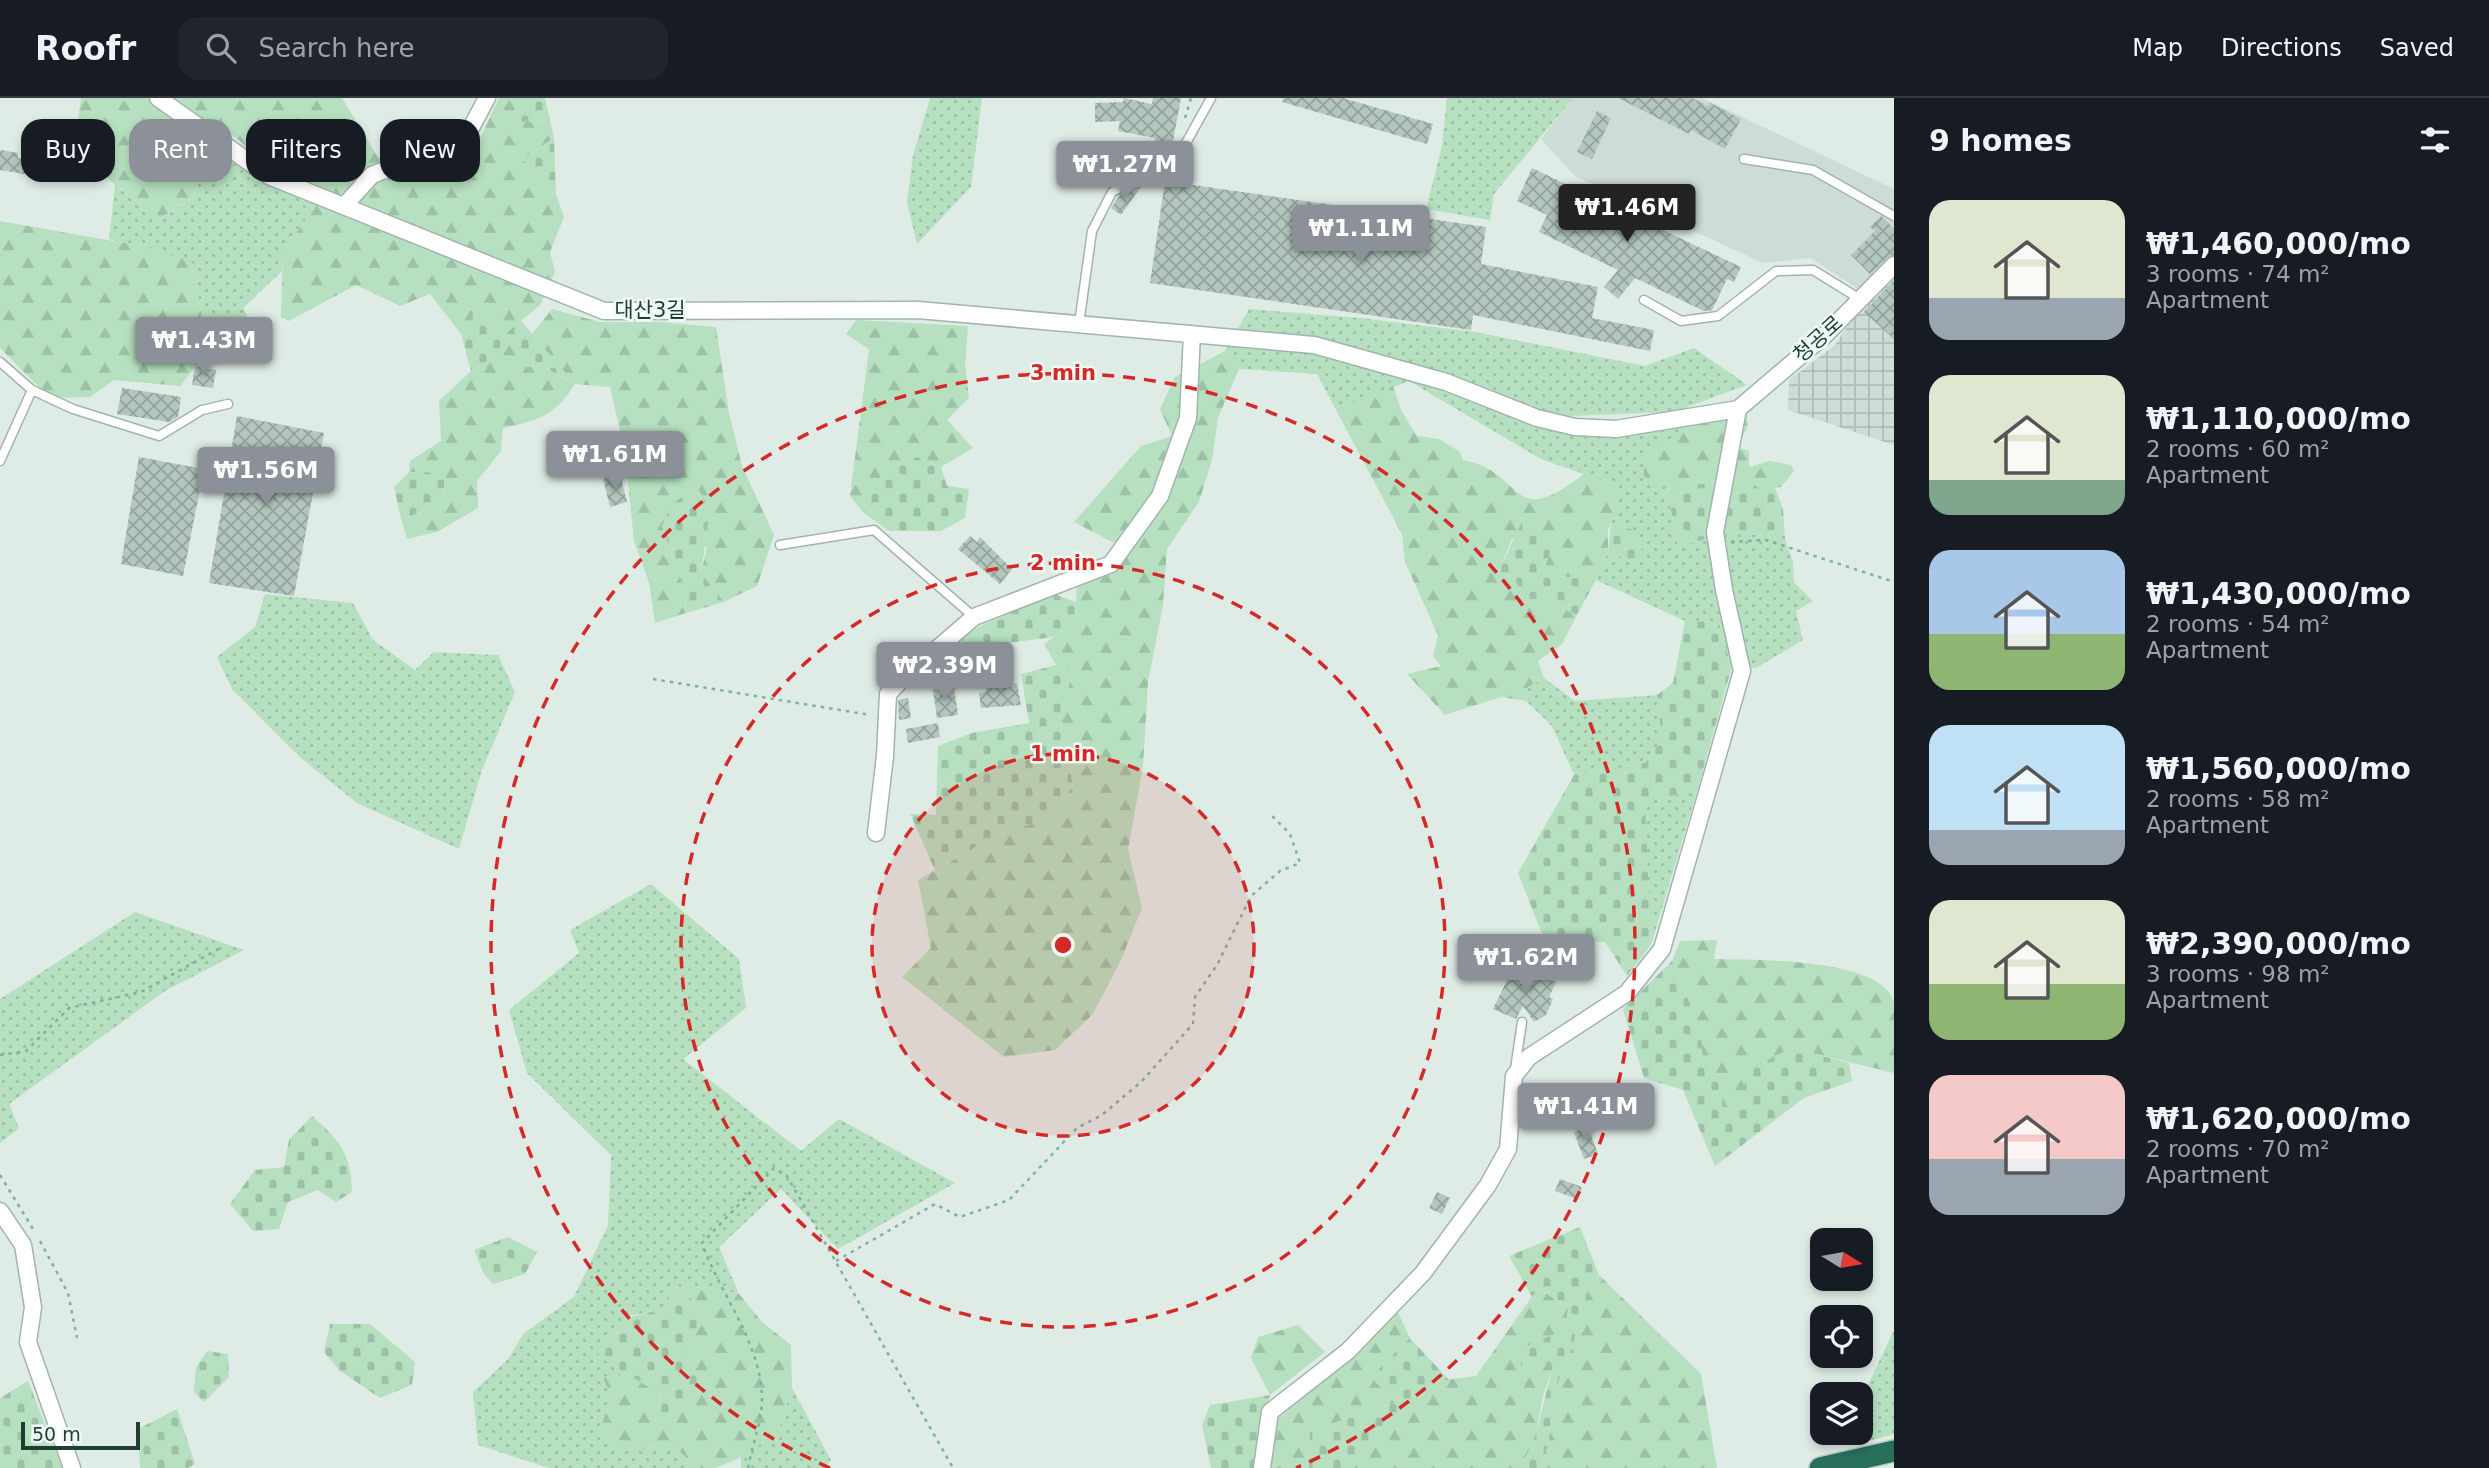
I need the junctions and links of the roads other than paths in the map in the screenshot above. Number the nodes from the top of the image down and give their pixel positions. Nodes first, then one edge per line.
1 (158, 98) edge
2 (487, 98) edge
3 (1211, 98) edge
4 (1744, 159) dead end
5 (344, 206) junction
6 (1894, 216) edge
7 (1894, 265) edge
8 (1860, 299) junction
9 (1644, 300) dead end
10 (1079, 324) junction
11 (1192, 334) junction
12 (0, 362) edge
13 (32, 390) junction
14 (228, 404) dead end
15 (1738, 409) junction
16 (0, 461) edge
17 (780, 545) dead end
18 (974, 617) junction
19 (876, 833) dead end
20 (1522, 1022) dead end
21 (1514, 1076) junction
22 (0, 1211) edge
23 (1894, 1451) edge
24 (72, 1468) edge
25 (1262, 1468) edge
26 (1820, 1468) edge

1 - 5 street, 대산3길
2 - 5 street
3 - 10 lane
4 - 6 lane
5 - 10 street, 대산3길
7 - 8 street, 청공로
8 - 9 lane
8 - 15 street, 청공로
10 - 11 street, 대산3길
11 - 15 street, 대산3길
11 - 18 street
12 - 13 lane
13 - 14 lane
13 - 16 lane
15 - 21 street
17 - 18 lane
18 - 19 street
20 - 21 lane
21 - 25 street
22 - 24 street
23 - 26 highway

